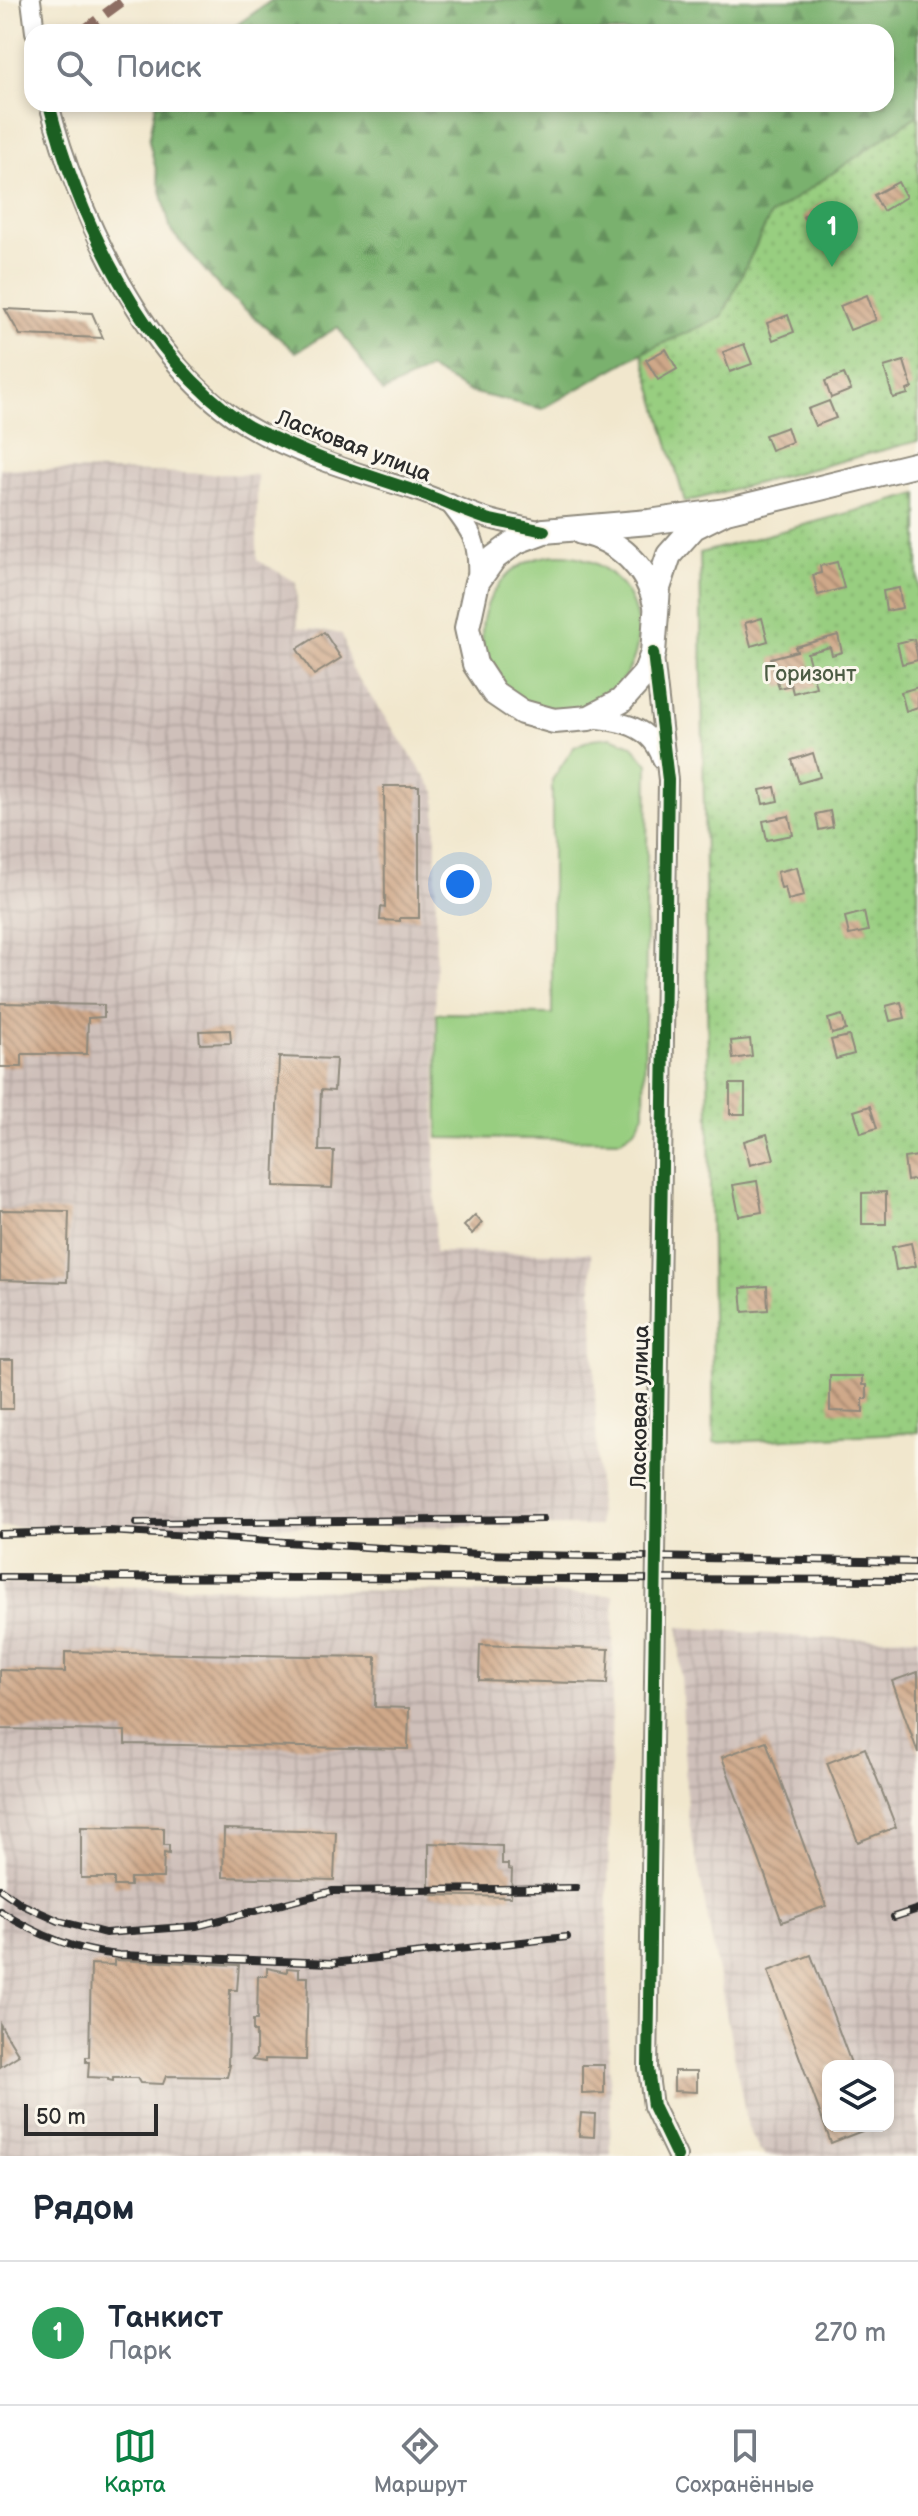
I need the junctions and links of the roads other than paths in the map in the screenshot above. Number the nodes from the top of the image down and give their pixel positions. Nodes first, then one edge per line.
1 (31, 0) edge
2 (34, 24) edge
3 (51, 112) edge
4 (918, 464) edge
5 (449, 502) junction
6 (726, 511) junction
7 (556, 530) junction
8 (477, 582) junction
9 (657, 612) junction
10 (653, 653) junction
11 (589, 718) junction
12 (668, 780) junction
13 (677, 2156) edge

1 - 2 street
3 - 5 street, Ласковая улица
4 - 6 street
5 - 7 street, Ласковая улица
5 - 8 street
6 - 7 street
6 - 9 street
7 - 8 street
7 - 9 street
8 - 11 street
9 - 10 street
10 - 11 street
10 - 12 street, Ласковая улица
11 - 12 street
12 - 13 street, Ласковая улица

